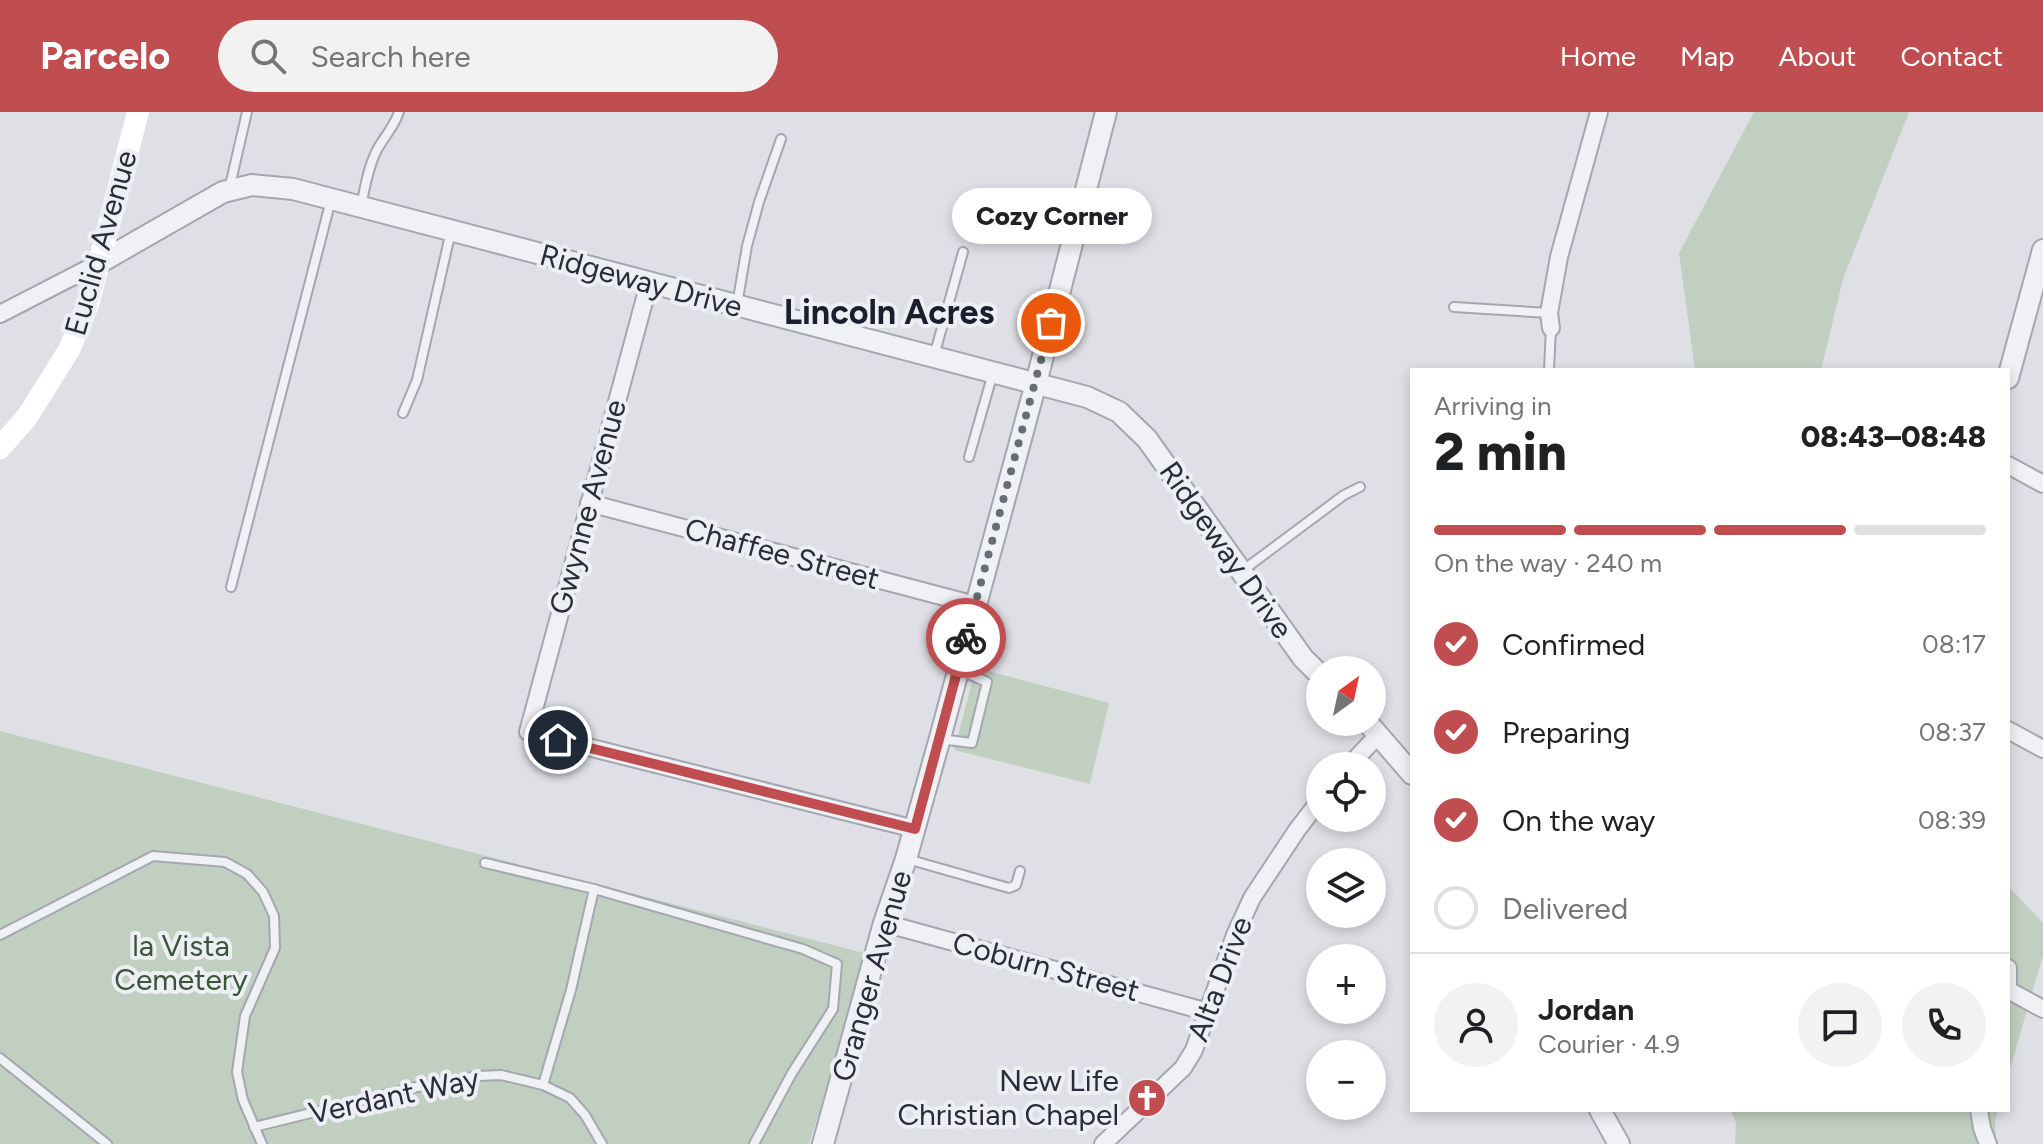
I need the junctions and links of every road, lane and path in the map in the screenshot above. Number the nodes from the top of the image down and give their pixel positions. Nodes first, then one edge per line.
1 (138, 112) edge
2 (247, 112) edge
3 (399, 112) edge
4 (1105, 112) edge
5 (1599, 112) edge
6 (781, 139) dead end
7 (229, 191) junction
8 (331, 199) junction
9 (360, 206) junction
10 (452, 231) junction
11 (2043, 250) edge
12 (963, 252) dead end
13 (99, 263) junction
14 (649, 283) junction
15 (737, 306) junction
16 (1454, 307) dead end
17 (0, 314) edge
18 (1550, 320) junction
19 (934, 357) junction
20 (1549, 368) edge
21 (2010, 371) edge
22 (993, 372) junction
23 (1036, 383) junction
24 (403, 413) dead end
25 (0, 448) edge
26 (969, 457) dead end
27 (2010, 466) edge
28 (2043, 484) edge
29 (1360, 487) dead end
30 (589, 503) junction
31 (1241, 571) junction
32 (231, 587) dead end
33 (975, 605) junction
34 (1306, 661) edge
35 (958, 670) junction
36 (2010, 731) edge
37 (1380, 736) edge
38 (940, 738) junction
39 (2043, 749) edge
40 (1410, 772) edge
41 (1306, 818) edge
42 (915, 829) junction
43 (906, 859) junction
44 (485, 863) dead end
45 (1020, 871) dead end
46 (594, 889) junction
47 (884, 923) junction
48 (0, 935) edge
49 (2010, 991) edge
50 (2043, 1009) edge
51 (1208, 1012) junction
52 (0, 1058) edge
53 (543, 1085) junction
54 (1601, 1112) edge
55 (1979, 1112) edge
56 (254, 1127) junction
57 (107, 1144) edge
58 (262, 1144) edge
59 (602, 1144) edge
60 (754, 1144) edge
61 (823, 1144) edge
62 (1103, 1144) edge
63 (1619, 1144) edge
64 (1988, 1144) edge

1 - 13 main road, Euclid Avenue
2 - 7 lane
3 - 9 lane
4 - 23 street, Granger Avenue
5 - 18 street
6 - 15 lane
7 - 8 street, Ridgeway Drive
7 - 13 street, Ridgeway Drive
8 - 9 street, Ridgeway Drive
8 - 32 lane
9 - 10 street, Ridgeway Drive
10 - 14 street, Ridgeway Drive
10 - 24 lane
11 - 21 street
12 - 19 lane
13 - 17 street, Ridgeway Drive
13 - 25 main road, Euclid Avenue
14 - 15 street, Ridgeway Drive
14 - 30 street, Gwynne Avenue
15 - 19 street, Ridgeway Drive
16 - 18 lane
18 - 20 lane
19 - 22 street, Ridgeway Drive
22 - 23 street, Ridgeway Drive
22 - 26 lane
23 - 31 street, Ridgeway Drive
23 - 33 street, Granger Avenue
27 - 28 street
29 - 31 lane
30 - 33 street, Chaffee Street
30 - 42 street, Gwynne Avenue
31 - 34 street, Ridgeway Drive
33 - 35 street, Granger Avenue
35 - 38 street, Granger Avenue
35 - 38 lane
36 - 39 street
37 - 40 street
38 - 42 street, Granger Avenue
41 - 51 street, Alta Drive
42 - 43 street, Granger Avenue
43 - 45 lane
43 - 47 street, Granger Avenue
44 - 46 lane, Granger Avenue
46 - 53 lane
46 - 60 lane, Granger Avenue
47 - 51 street, Coburn Street
47 - 61 street, Granger Avenue
48 - 56 lane
49 - 50 street
51 - 62 street, Alta Drive
52 - 57 lane
53 - 56 lane, Verdant Way
53 - 59 lane, Verdant Way
54 - 63 street
55 - 64 street
56 - 58 lane

